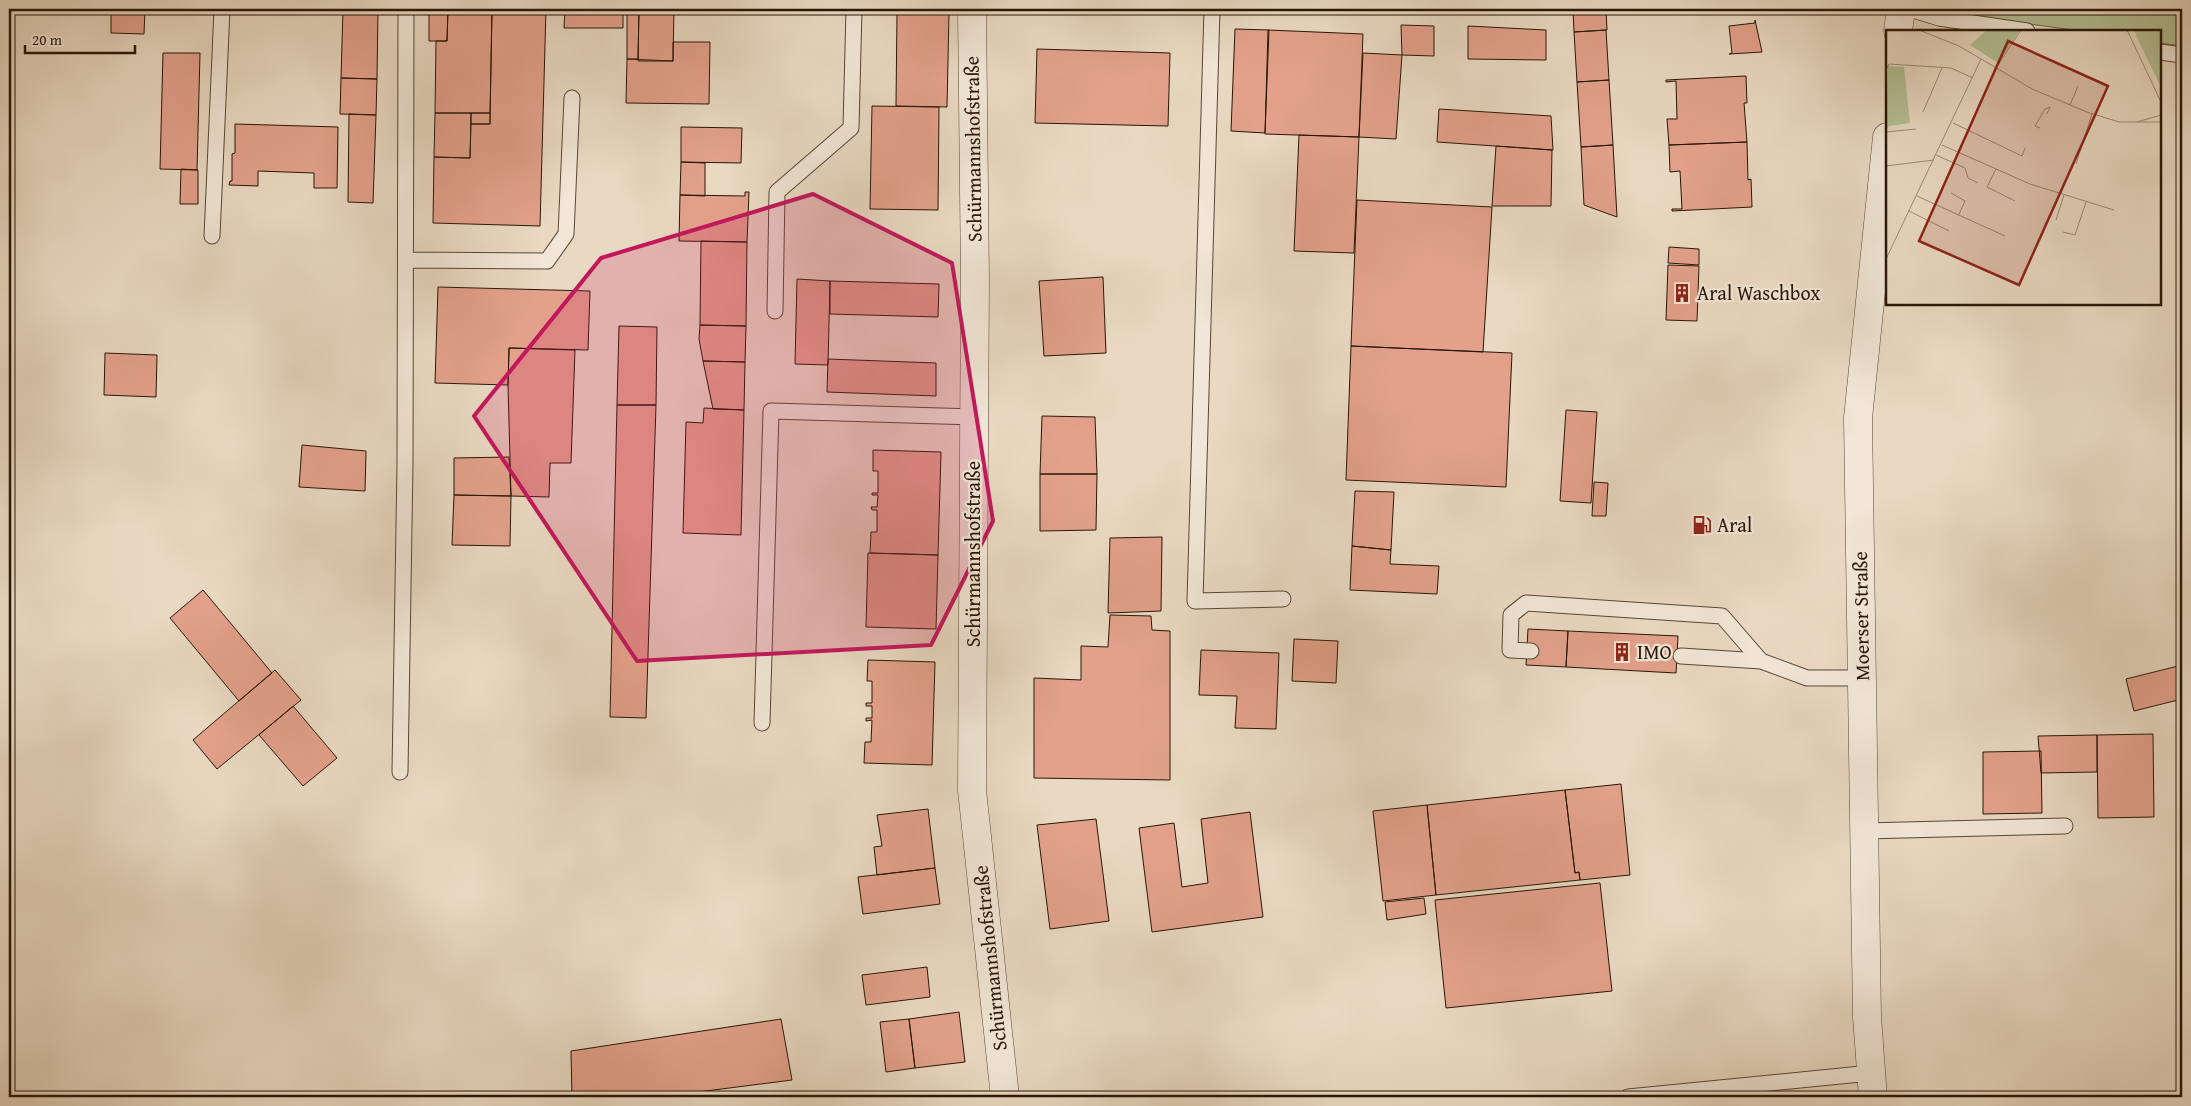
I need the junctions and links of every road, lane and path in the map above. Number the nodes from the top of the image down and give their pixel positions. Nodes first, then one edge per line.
1 (222, 9) edge
2 (406, 9) edge
3 (854, 9) edge
4 (972, 9) edge
5 (1212, 9) edge
6 (1901, 9) edge
7 (1910, 9) edge
8 (1898, 30) edge
9 (2020, 30) edge
10 (2161, 52) edge
11 (2182, 55) edge
12 (572, 98) dead end
13 (1886, 147) edge
14 (212, 236) dead end
15 (406, 260) junction
16 (775, 311) dead end
17 (974, 417) junction
18 (1283, 599) dead end
19 (1531, 651) dead end
20 (1681, 656) dead end
21 (1761, 661) junction
22 (1862, 678) junction
23 (762, 723) dead end
24 (400, 772) dead end
25 (2065, 826) dead end
26 (1864, 831) junction
27 (1872, 1085) edge
28 (1005, 1097) edge
29 (1628, 1097) edge

1 - 14 lane
2 - 15 lane
3 - 16 lane
4 - 17 street, Schürmannshofstraße
5 - 18 lane
6 - 8 street
7 - 9 lane
10 - 11 lane
12 - 15 lane
13 - 22 street, Moerser Straße
15 - 24 lane
17 - 23 lane
17 - 28 street, Schürmannshofstraße
19 - 21 lane
20 - 21 lane
21 - 22 lane
22 - 26 street, Moerser Straße
25 - 26 lane
26 - 27 street, Moerser Straße
27 - 29 lane

